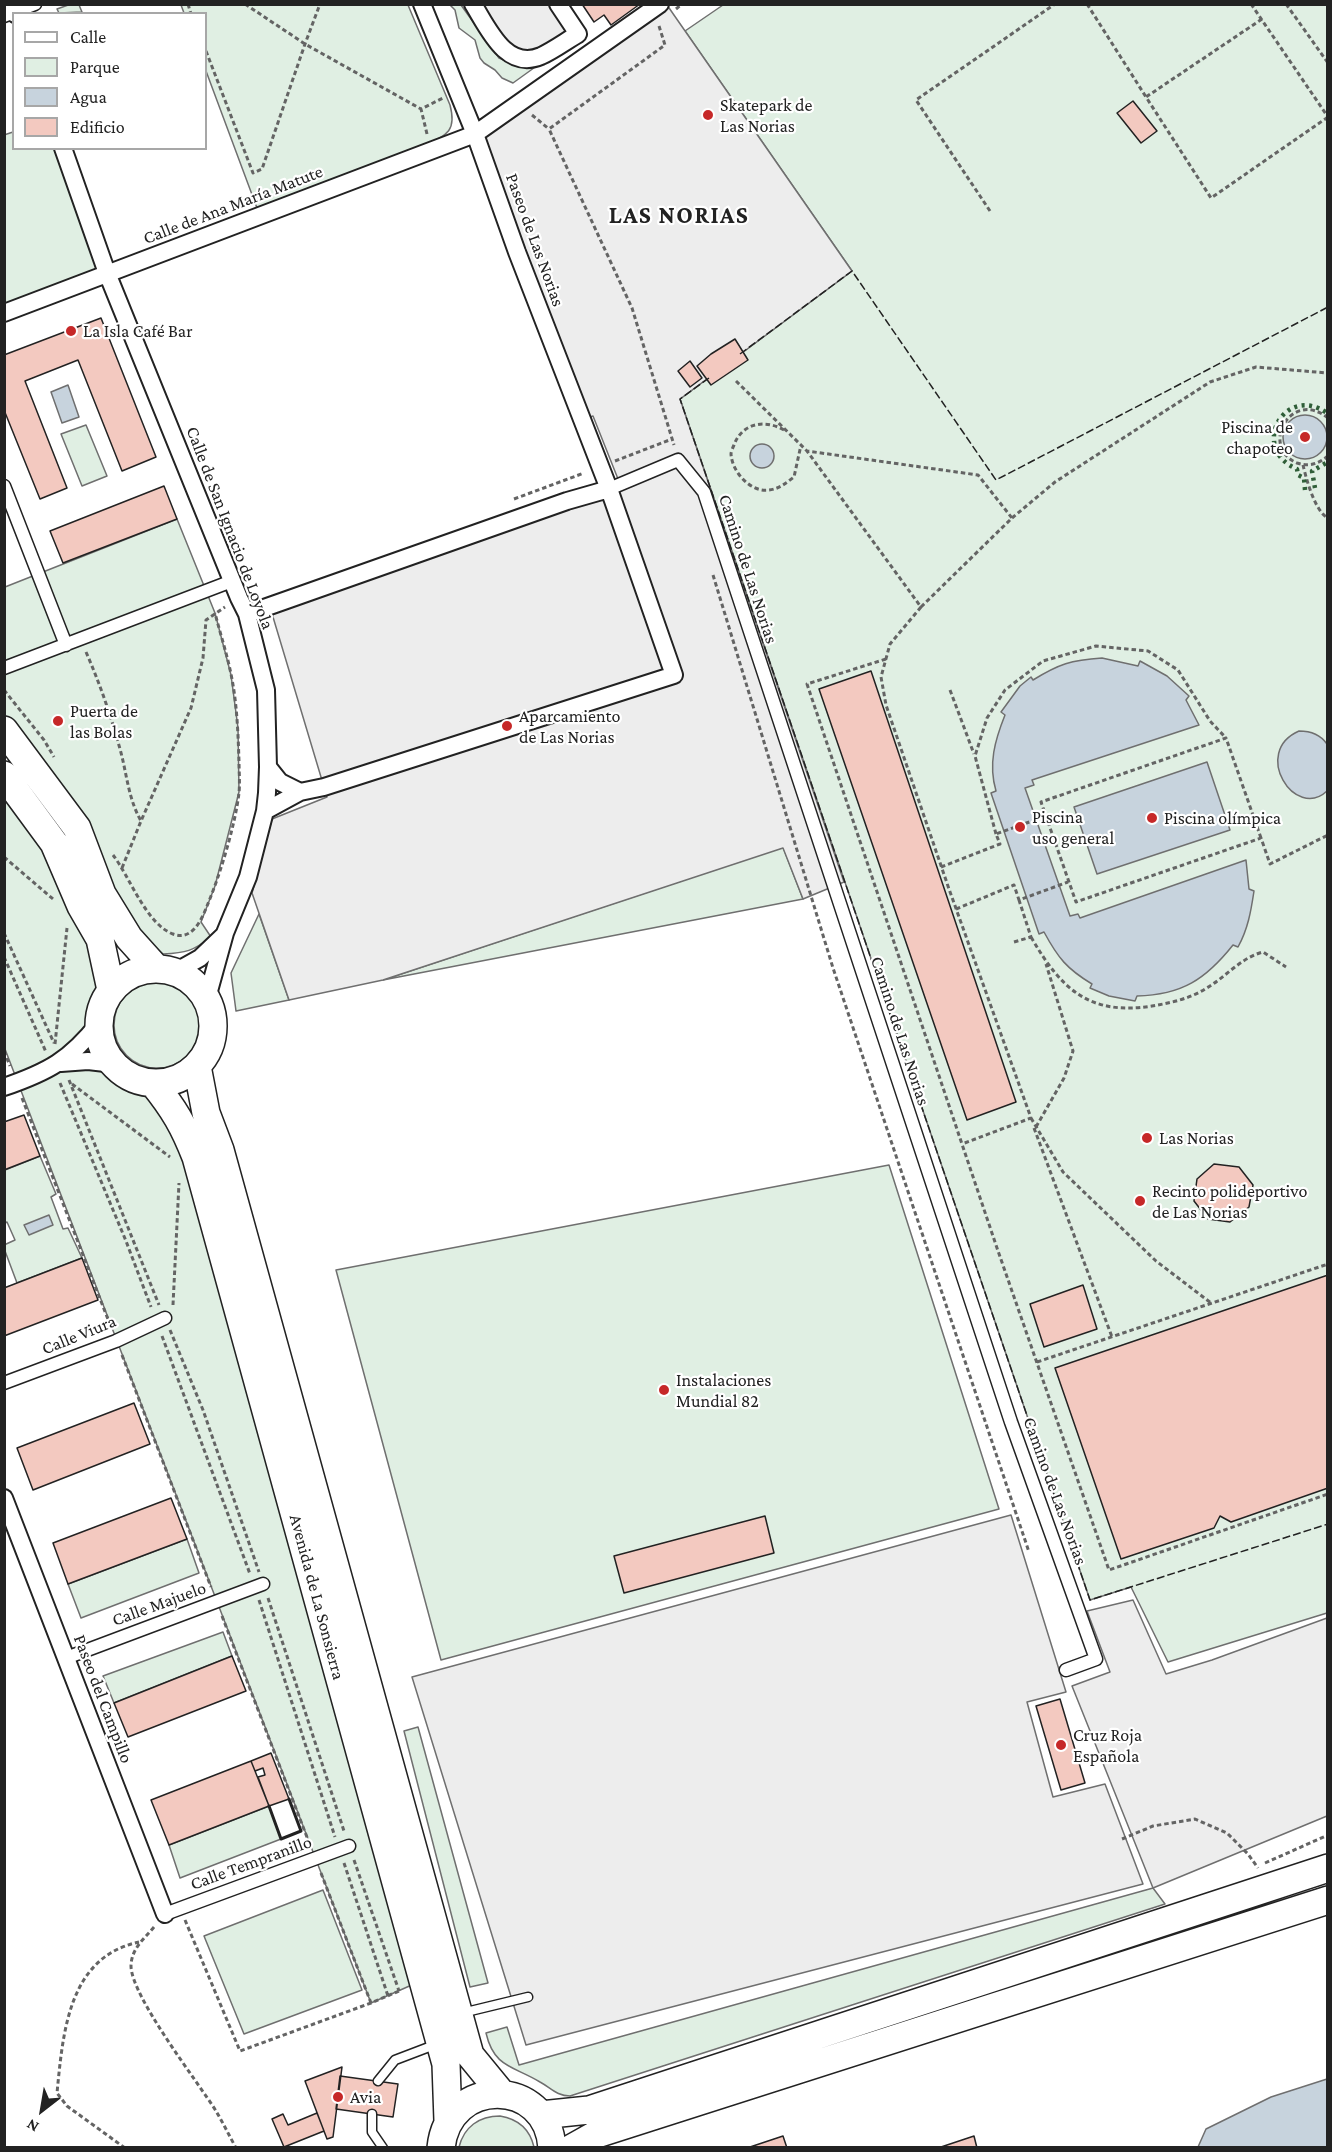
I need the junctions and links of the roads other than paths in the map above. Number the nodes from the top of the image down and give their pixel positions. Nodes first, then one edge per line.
1 (35, 4) edge
2 (422, 4) edge
3 (473, 4) edge
4 (558, 4) edge
5 (660, 4) edge
6 (11, 12) edge
7 (578, 34) junction
8 (594, 50) junction
9 (475, 134) junction
10 (64, 150) edge
11 (107, 273) junction
12 (4, 313) edge
13 (4, 486) edge
14 (609, 489) junction
15 (232, 581) junction
16 (247, 614) junction
17 (66, 645) junction
18 (4, 668) edge
19 (4, 730) edge
20 (268, 767) junction
21 (4, 775) edge
22 (300, 792) junction
23 (265, 812) junction
24 (225, 933) junction
25 (166, 970) junction
26 (111, 990) junction
27 (207, 998) junction
28 (99, 1023) junction
29 (114, 1064) junction
30 (57, 1065) junction
31 (197, 1066) junction
32 (153, 1083) junction
33 (11, 1085) edge
34 (167, 1320) road end
35 (4, 1383) edge
36 (4, 1498) edge
37 (259, 1586) road end
38 (66, 1658) junction
39 (1066, 1670) dead end
40 (344, 1848) road end
41 (1328, 1868) edge
42 (1328, 1900) edge
43 (173, 1912) joint
44 (528, 1996) dead end
45 (459, 2014) junction
46 (440, 2043) junction
47 (378, 2081) dead end
48 (502, 2094) junction
49 (372, 2114) dead end
50 (541, 2115) junction
51 (448, 2121) junction
52 (384, 2148) edge
53 (441, 2148) edge
54 (552, 2148) edge
55 (572, 2148) edge

1 - 6 street
2 - 9 street, Paseo de Las Norias
3 - 7 street
4 - 7 street
5 - 8 street, Calle de Ana María Matute
7 - 8 street
8 - 9 street, Calle de Ana María Matute
9 - 11 street, Calle de Ana María Matute
9 - 14 street, Paseo de Las Norias
10 - 11 street, Calle de San Ignacio de Loyola
11 - 12 street, Calle de Ana María Matute
11 - 15 street, Calle de San Ignacio de Loyola
13 - 17 street
14 - 16 street
14 - 22 street, Paseo de Las Norias
14 - 39 street, Camino de Las Norias
15 - 16 street, Calle de San Ignacio de Loyola
15 - 17 street
16 - 20 street, Calle de San Ignacio de Loyola
17 - 18 street
19 - 25 main road
20 - 22 street
20 - 23 street, Calle de San Ignacio de Loyola
21 - 26 main road
22 - 23 street
23 - 24 street, Calle de San Ignacio de Loyola
24 - 25 street, Calle de San Ignacio de Loyola
24 - 27 street, Calle de San Ignacio de Loyola
25 - 26 main road
25 - 27 main road
26 - 28 main road
27 - 31 main road
28 - 29 main road
28 - 30 street
29 - 30 street
29 - 32 main road
30 - 33 street
31 - 32 main road
31 - 45 main road, Avenida de La Sonsierra
32 - 46 main road, Avenida de La Sonsierra
34 - 35 street, Calle Viura
36 - 38 street, Paseo del Campillo
37 - 38 street, Calle Majuelo
38 - 43 street, Paseo del Campillo
40 - 43 street, Calle Tempranillo
41 - 50 main road
42 - 55 main road
44 - 45 lane
45 - 48 main road, Avenida de La Sonsierra
46 - 47 lane
46 - 51 main road, Avenida de La Sonsierra
48 - 50 main road
48 - 51 main road
49 - 52 lane
50 - 54 main road
51 - 53 main road, Avenida de La Sonsierra

